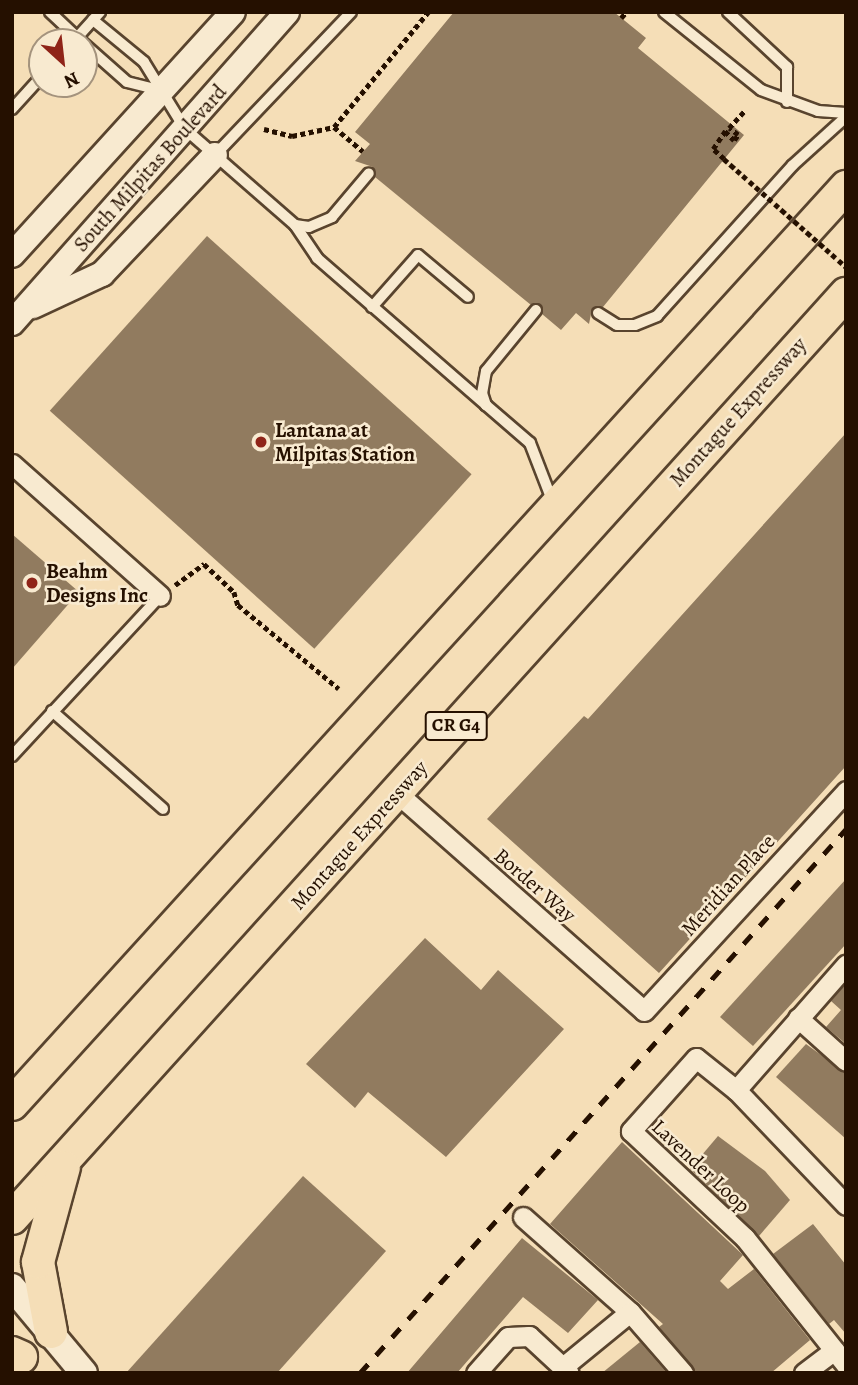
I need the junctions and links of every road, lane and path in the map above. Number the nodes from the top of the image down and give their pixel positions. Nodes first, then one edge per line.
1 (50, 12) edge
2 (233, 12) edge
3 (288, 12) edge
4 (351, 12) edge
5 (428, 12) edge
6 (626, 12) edge
7 (664, 12) edge
8 (728, 12) edge
9 (96, 16) edge
10 (621, 18) dead end
11 (66, 28) edge
12 (98, 57) edge
13 (158, 90) junction
14 (28, 91) edge
15 (788, 102) junction
16 (12, 109) edge
17 (746, 109) dead end
18 (846, 115) edge
19 (334, 127) junction
20 (184, 129) junction
21 (264, 129) dead end
22 (363, 151) dead end
23 (215, 155) junction
24 (369, 173) dead end
25 (846, 187) edge
26 (295, 225) junction
27 (12, 255) edge
28 (846, 267) edge
29 (846, 294) edge
30 (468, 297) dead end
31 (372, 307) junction
32 (536, 310) dead end
33 (598, 313) dead end
34 (18, 317) edge
35 (486, 405) junction
36 (15, 471) edge
37 (555, 507) junction
38 (160, 596) junction
39 (339, 690) dead end
40 (52, 711) junction
41 (12, 756) edge
42 (846, 791) edge
43 (397, 793) junction
44 (163, 809) dead end
45 (846, 965) edge
46 (644, 1011) joint
47 (799, 1017) junction
48 (846, 1061) edge
49 (736, 1090) junction
50 (12, 1104) edge
51 (67, 1159) junction
52 (846, 1206) edge
53 (523, 1217) dead end
54 (12, 1218) edge
55 (12, 1287) edge
56 (630, 1312) junction
57 (51, 1332) junction
58 (840, 1357) edge
59 (566, 1369) edge
60 (84, 1373) edge
61 (476, 1373) edge
62 (683, 1373) edge
63 (804, 1373) edge

1 - 11 lane
2 - 13 street
3 - 20 street, South Milpitas Boulevard
4 - 23 lane
5 - 19 path
6 - 10 path
7 - 15 lane
8 - 15 lane
9 - 13 lane
12 - 13 lane
13 - 20 lane
13 - 27 street
14 - 16 lane
15 - 18 lane
17 - 28 path, bridge
18 - 33 lane
19 - 21 path
19 - 22 path
20 - 23 lane
20 - 34 street, South Milpitas Boulevard
23 - 26 lane
23 - 34 street
24 - 26 lane
25 - 37 highway
26 - 31 lane
29 - 43 highway, Montague Expressway / CR G4
30 - 31 lane
31 - 35 lane
32 - 35 lane
35 - 37 lane
36 - 38 street
37 - 50 highway
38 - 39 path
38 - 40 lane
40 - 41 lane
40 - 44 lane
42 - 46 street, Meridian Place
43 - 46 street, Border Way
43 - 51 highway, Montague Expressway / CR G4
45 - 47 street
47 - 48 street
47 - 49 street
49 - 52 street
49 - 58 street, Lavender Loop
51 - 54 highway, Montague Expressway / CR G4
51 - 57 highway
53 - 56 street
55 - 57 main road
56 - 59 street
56 - 62 street
57 - 60 main road
58 - 63 street, Lavender Loop
59 - 61 street

